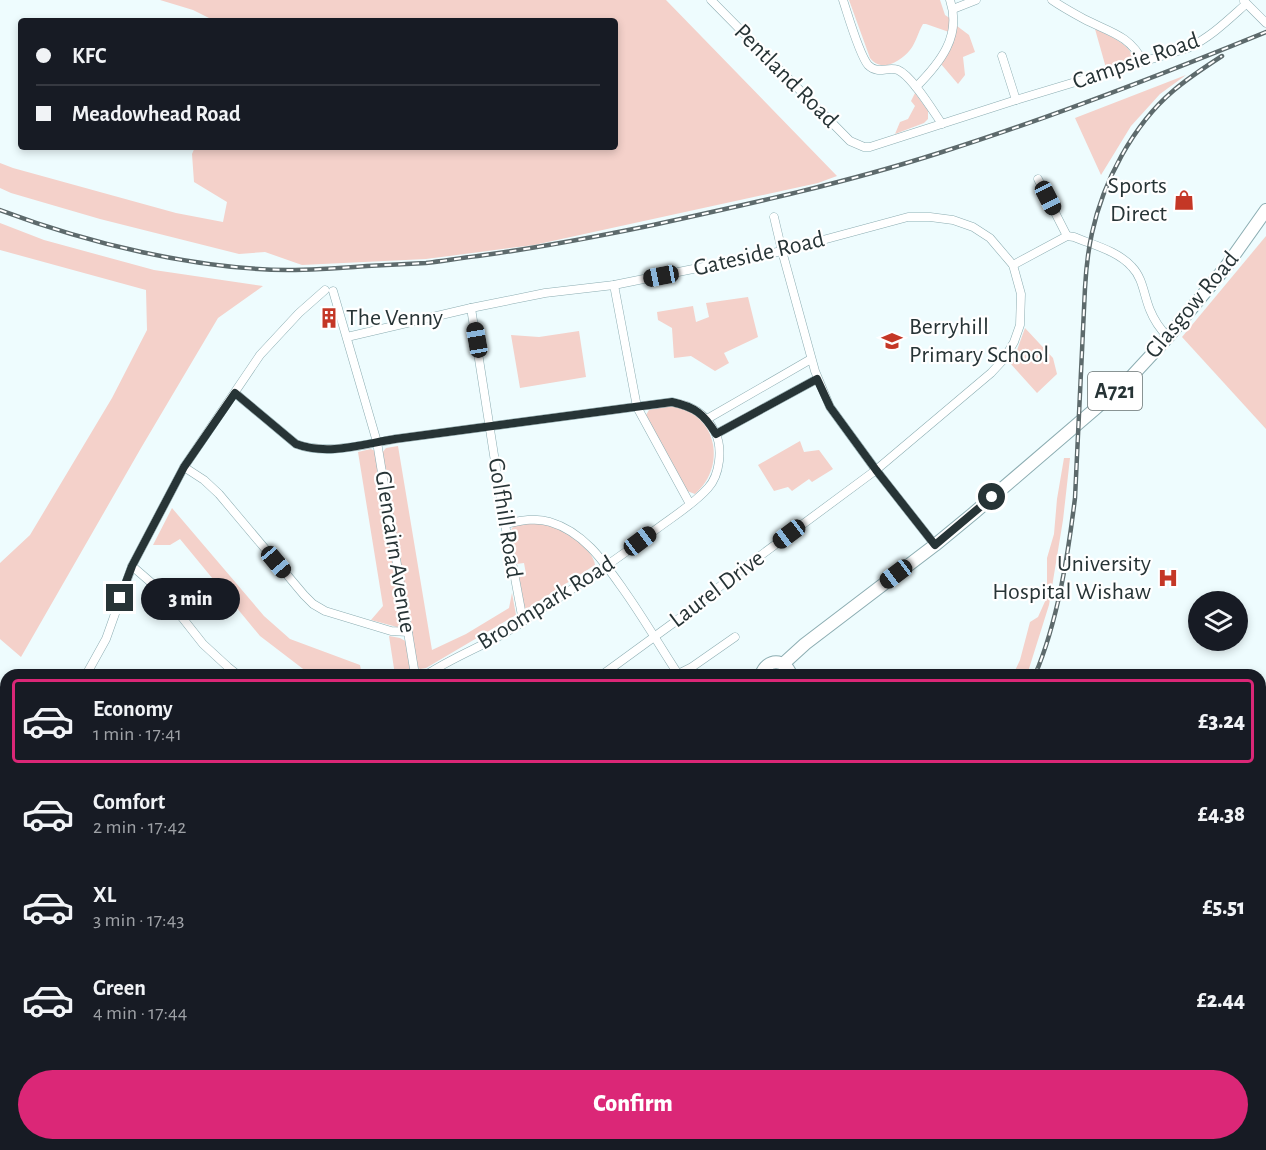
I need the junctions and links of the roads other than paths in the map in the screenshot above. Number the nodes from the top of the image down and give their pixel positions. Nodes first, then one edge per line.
1 (711, 0) edge
2 (843, 0) edge
3 (950, 0) edge
4 (976, 0) edge
5 (1052, 0) edge
6 (1245, 2) edge
7 (953, 9) junction
8 (1266, 22) edge
9 (1002, 56) dead end
10 (1143, 62) junction
11 (916, 87) junction
12 (1016, 100) junction
13 (942, 124) junction
14 (864, 147) joint
15 (1038, 179) dead end
16 (1266, 210) edge
17 (774, 217) dead end
18 (1067, 236) junction
19 (782, 251) junction
20 (1013, 265) junction
21 (614, 285) junction
22 (471, 308) junction
23 (347, 337) junction
24 (1168, 337) junction
25 (811, 359) junction
26 (817, 379) junction
27 (235, 393) junction
28 (637, 406) junction
29 (707, 419) junction
30 (489, 427) junction
31 (716, 434) junction
32 (377, 442) junction
33 (184, 467) junction
34 (876, 470) junction
35 (690, 504) junction
36 (505, 524) junction
37 (935, 545) junction
38 (132, 566) junction
39 (607, 567) junction
40 (523, 621) junction
41 (408, 632) junction
42 (655, 636) junction
43 (735, 637) dead end
44 (89, 669) edge
45 (230, 669) edge
46 (414, 669) edge
47 (437, 669) edge
48 (610, 669) edge
49 (675, 669) edge
50 (688, 669) edge
51 (763, 669) edge
52 (787, 669) edge
53 (789, 669) edge

1 - 14 street, Pentland Road
2 - 11 street
3 - 7 street
4 - 7 street
5 - 10 street
6 - 8 street
6 - 10 street, Campsie Road
7 - 11 street
9 - 12 street
10 - 12 street, Campsie Road
11 - 13 street
12 - 13 street, Campsie Road
13 - 14 street, Campsie Road
15 - 18 street
16 - 24 main road, Glasgow Road / A721
17 - 19 street
18 - 20 street
18 - 24 street
19 - 20 street, Gateside Road
19 - 21 street, Gateside Road
19 - 25 street
20 - 34 street, Laurel Drive
21 - 22 street, Gateside Road
21 - 28 street
22 - 23 street, Gateside Road
22 - 30 street, Golfhill Road
23 - 27 street, Glencairn Avenue
23 - 32 street, Glencairn Avenue
24 - 37 main road, Glasgow Road / A721
25 - 26 street
25 - 29 street
26 - 31 street
26 - 34 street
27 - 32 street
27 - 33 street
28 - 29 street
28 - 30 street
28 - 35 street
29 - 31 street
30 - 32 street
30 - 36 street, Golfhill Road
31 - 35 street, Broompark Road
32 - 41 street, Glencairn Avenue
33 - 38 street
33 - 41 street
34 - 37 street
34 - 42 street, Laurel Drive
35 - 39 street, Broompark Road
36 - 39 street
36 - 40 street, Golfhill Road
37 - 53 main road, Glasgow Road / A721
38 - 44 street
38 - 45 street
39 - 40 street, Broompark Road
39 - 42 street
40 - 47 street, Broompark Road
41 - 46 street, Glencairn Avenue
42 - 48 street, Laurel Drive
42 - 49 street
43 - 50 street
51 - 52 main road, A721

